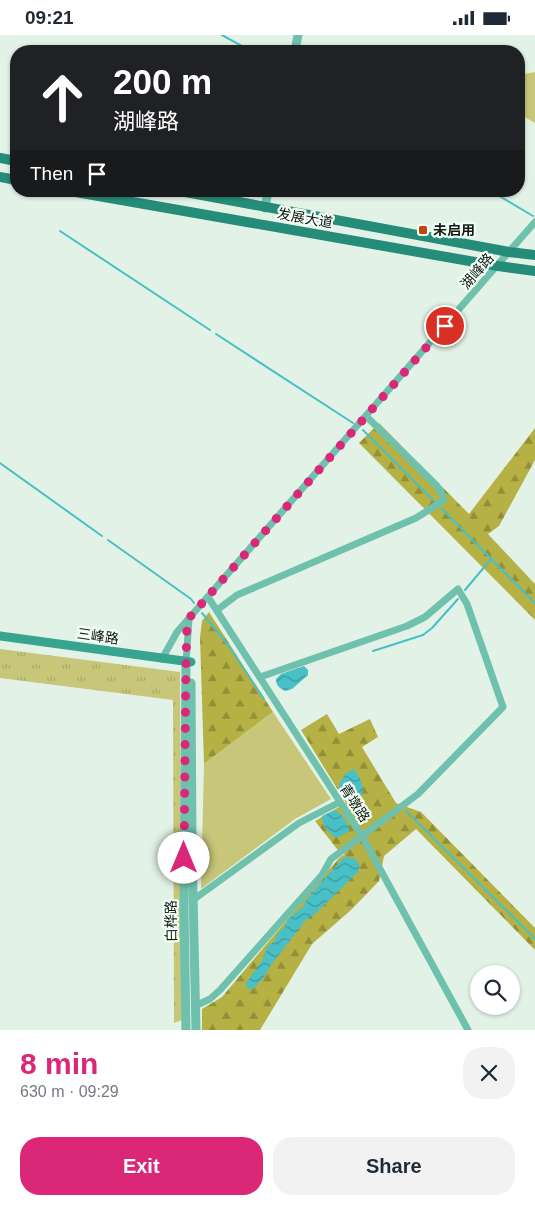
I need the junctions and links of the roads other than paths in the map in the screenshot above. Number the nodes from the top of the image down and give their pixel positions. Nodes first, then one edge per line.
1 (104, 197) edge
2 (210, 197) edge
3 (267, 197) edge
4 (265, 208) junction
5 (535, 222) edge
6 (509, 252) junction
7 (535, 255) edge
8 (498, 266) junction
9 (535, 271) edge
10 (366, 417) junction
11 (208, 597) junction
12 (217, 610) junction
13 (190, 617) junction
14 (0, 636) edge
15 (162, 659) junction
16 (188, 662) junction
17 (260, 677) junction
18 (340, 802) junction
19 (362, 835) junction
20 (193, 900) junction
21 (195, 1006) junction
22 (196, 1029) edge
23 (186, 1030) edge
24 (468, 1030) edge

1 - 8 main road, 发展大道
2 - 4 main road, 发展大道
3 - 4 street
4 - 6 main road, 发展大道
5 - 6 street, 湖峰路
6 - 7 main road, 发展大道
6 - 8 street, 湖峰路
8 - 9 main road, 发展大道
8 - 10 street, 湖峰路
10 - 11 street, 湖峰路
10 - 12 street
11 - 12 street, 青墩路
11 - 13 street, 湖峰路
12 - 17 street, 青墩路
13 - 15 street, 湖峰路
13 - 16 street
14 - 15 main road, 三峰路
15 - 16 main road, 三峰路
16 - 20 street, 白桦路
16 - 23 street, 白桦路
17 - 18 street, 青墩路
17 - 19 street
18 - 19 street, 青墩路
18 - 20 street
19 - 21 street
19 - 24 street, 青墩路
20 - 21 street, 白桦路
21 - 22 street, 白桦路
22 - 23 street

